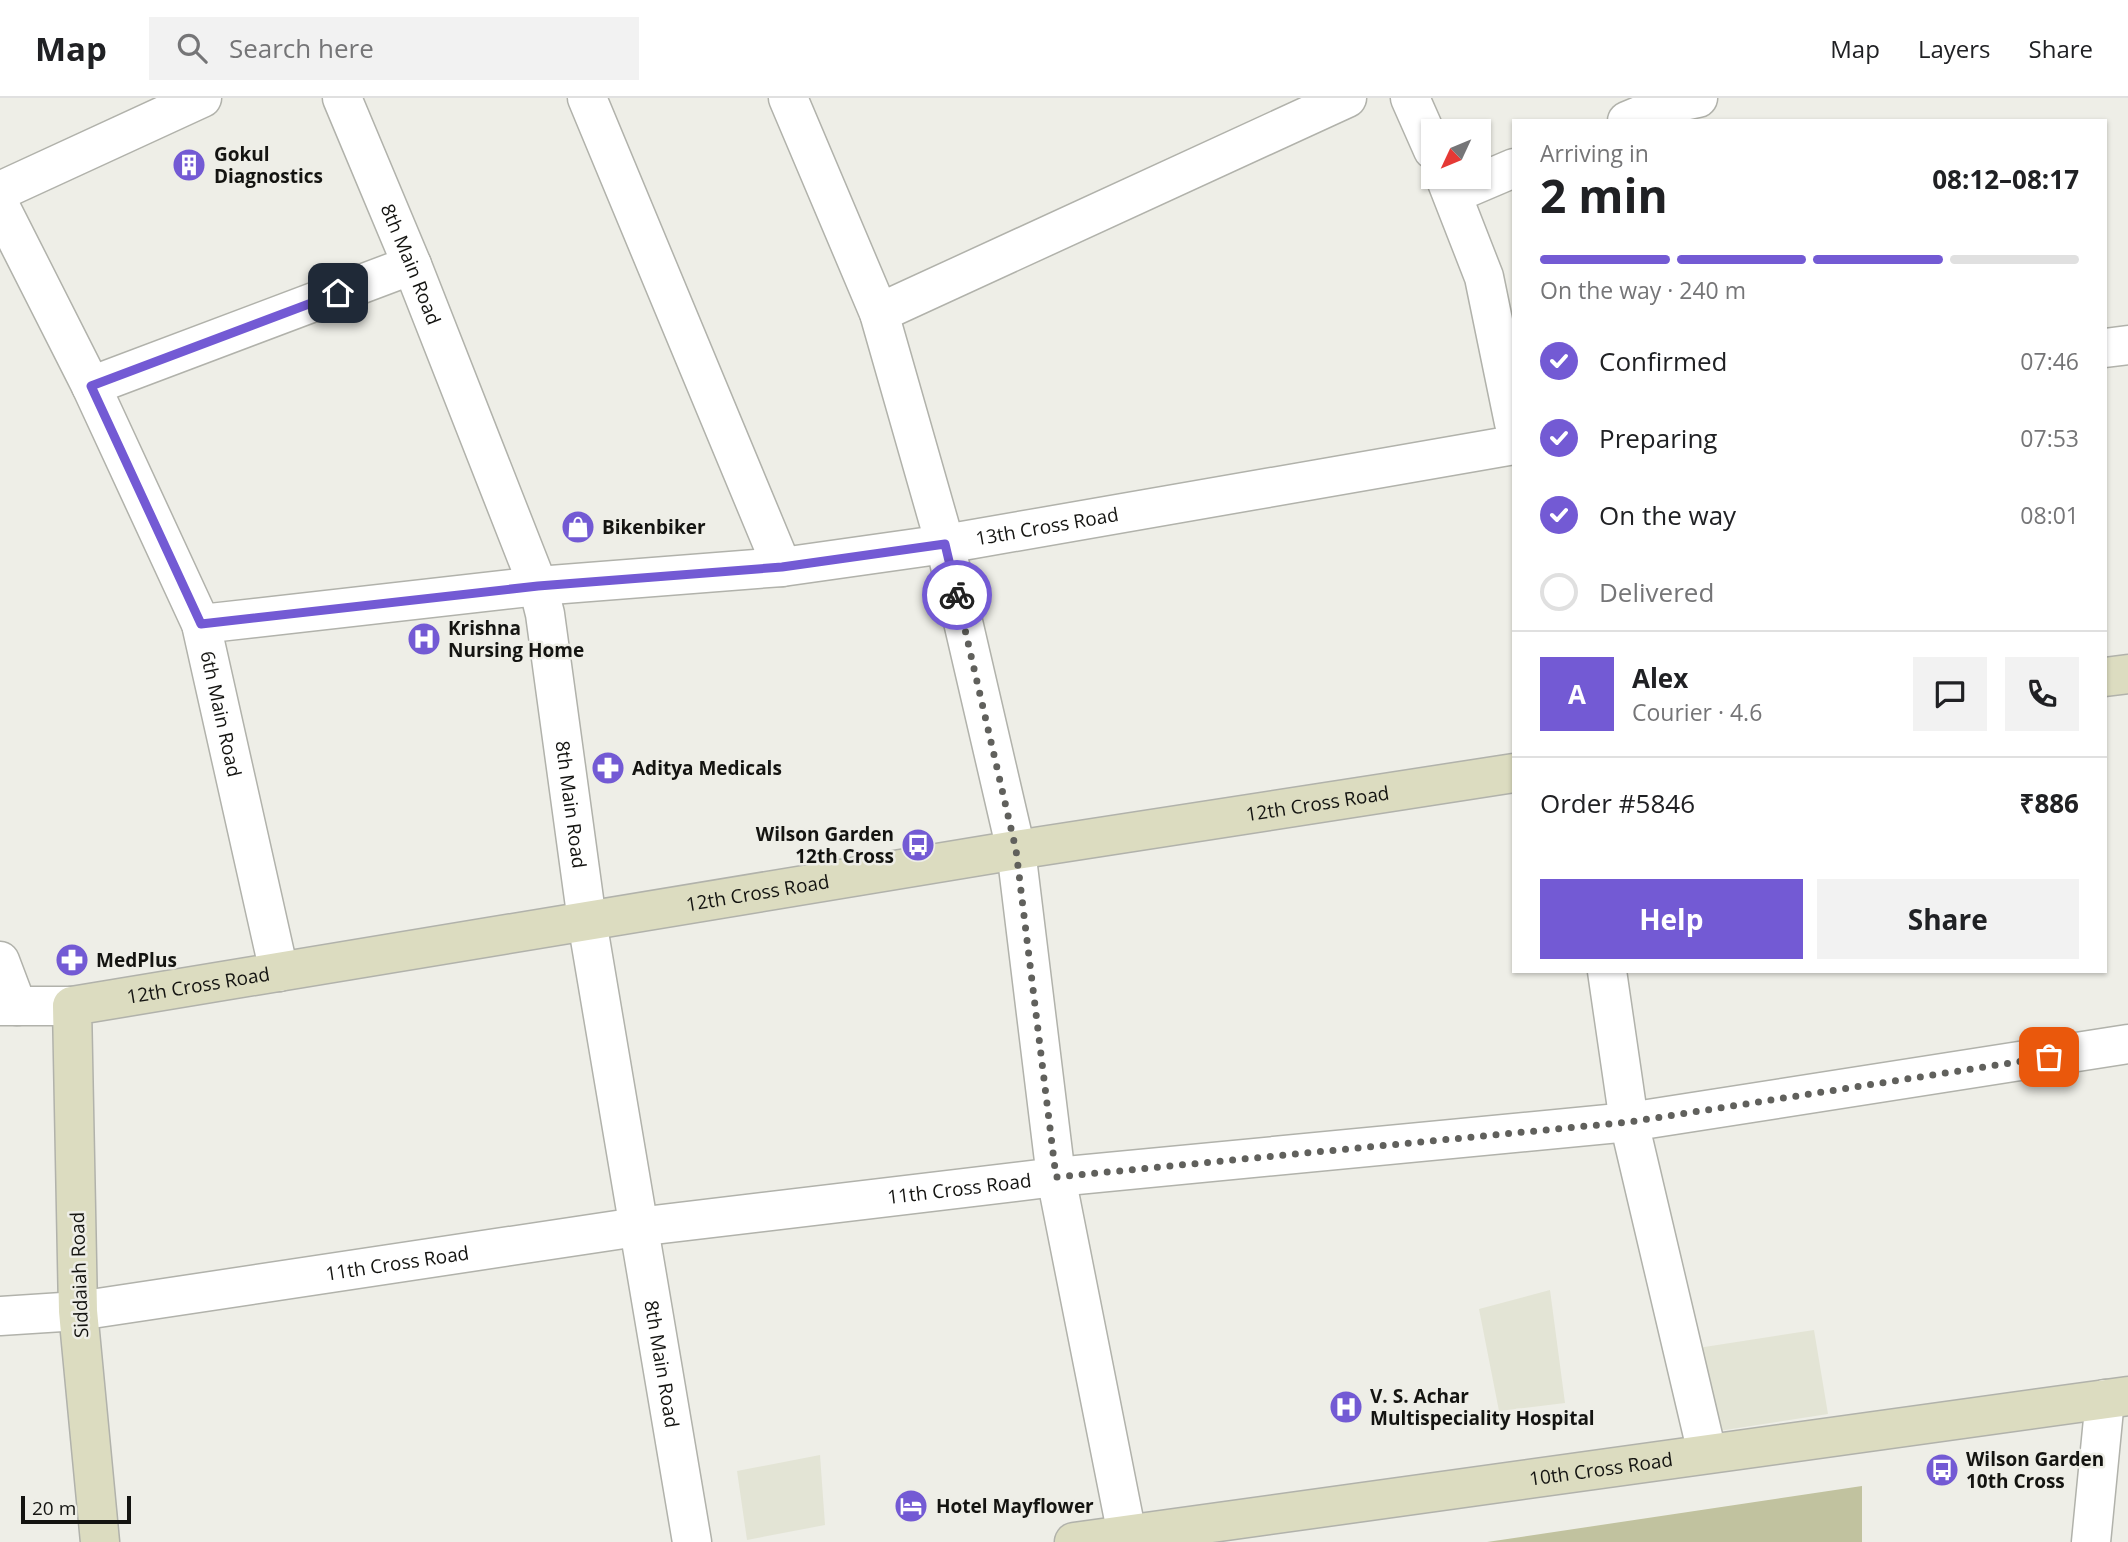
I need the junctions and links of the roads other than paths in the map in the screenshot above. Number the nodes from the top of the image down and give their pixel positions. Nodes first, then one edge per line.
1 (202, 98) edge
2 (342, 98) edge
3 (587, 98) edge
4 (788, 98) edge
5 (1347, 98) edge
6 (1410, 98) edge
7 (1675, 100) edge
8 (150, 109) edge
9 (1632, 119) edge
10 (1421, 123) edge
11 (1512, 169) edge
12 (1491, 174) edge
13 (1451, 189) edge
14 (0, 191) edge
15 (0, 206) edge
16 (412, 265) junction
17 (879, 313) junction
18 (2128, 345) edge
19 (2107, 348) edge
20 (91, 386) junction
21 (1512, 413) edge
22 (1512, 445) edge
23 (945, 544) junction
24 (782, 567) junction
25 (538, 586) junction
26 (201, 624) junction
27 (2128, 674) edge
28 (2107, 677) edge
29 (1512, 773) edge
30 (1016, 850) junction
31 (587, 921) junction
32 (0, 961) edge
33 (279, 972) junction
34 (1607, 973) edge
35 (9, 1006) edge
36 (72, 1006) junction
37 (2128, 1044) edge
38 (1629, 1122) junction
39 (1056, 1177) junction
40 (637, 1227) junction
41 (78, 1311) junction
42 (0, 1315) edge
43 (2117, 1398) edge
44 (1707, 1453) junction
45 (1127, 1535) junction
46 (100, 1542) edge
47 (692, 1542) edge
48 (1074, 1542) edge
49 (2091, 1542) edge

1 - 8 street
2 - 16 street, 8th Main Road
3 - 24 street
4 - 17 street
5 - 17 street
6 - 10 street
7 - 9 street
8 - 14 street
11 - 12 street
13 - 21 street
15 - 20 street, 6th Main Road
16 - 20 street
16 - 25 street, 8th Main Road
17 - 23 street
18 - 19 street
20 - 26 street, 6th Main Road
22 - 23 street, 13th Cross Road
23 - 24 street, 13th Cross Road
23 - 30 street
24 - 25 street, 13th Cross Road
25 - 26 street, 13th Cross Road
25 - 31 street, 8th Main Road
26 - 33 street, 6th Main Road
27 - 28 main road
29 - 30 main road, 12th Cross Road
30 - 31 main road, 12th Cross Road
30 - 39 street
31 - 33 main road, 12th Cross Road
31 - 40 street, 8th Main Road
32 - 35 street
33 - 36 main road, 12th Cross Road
34 - 38 street
35 - 36 street, 12th Cross Road
36 - 41 main road, Siddaiah Road
37 - 38 street, 11th Cross Road
38 - 39 street, 11th Cross Road
38 - 44 street
39 - 40 street, 11th Cross Road
39 - 45 street
40 - 41 street, 11th Cross Road
40 - 47 street, 8th Main Road
41 - 42 street, 11th Cross Road
41 - 46 main road, Siddaiah Road
43 - 44 main road, 10th Cross Road
43 - 49 street
44 - 45 main road, 10th Cross Road
45 - 48 main road, 10th Cross Road

